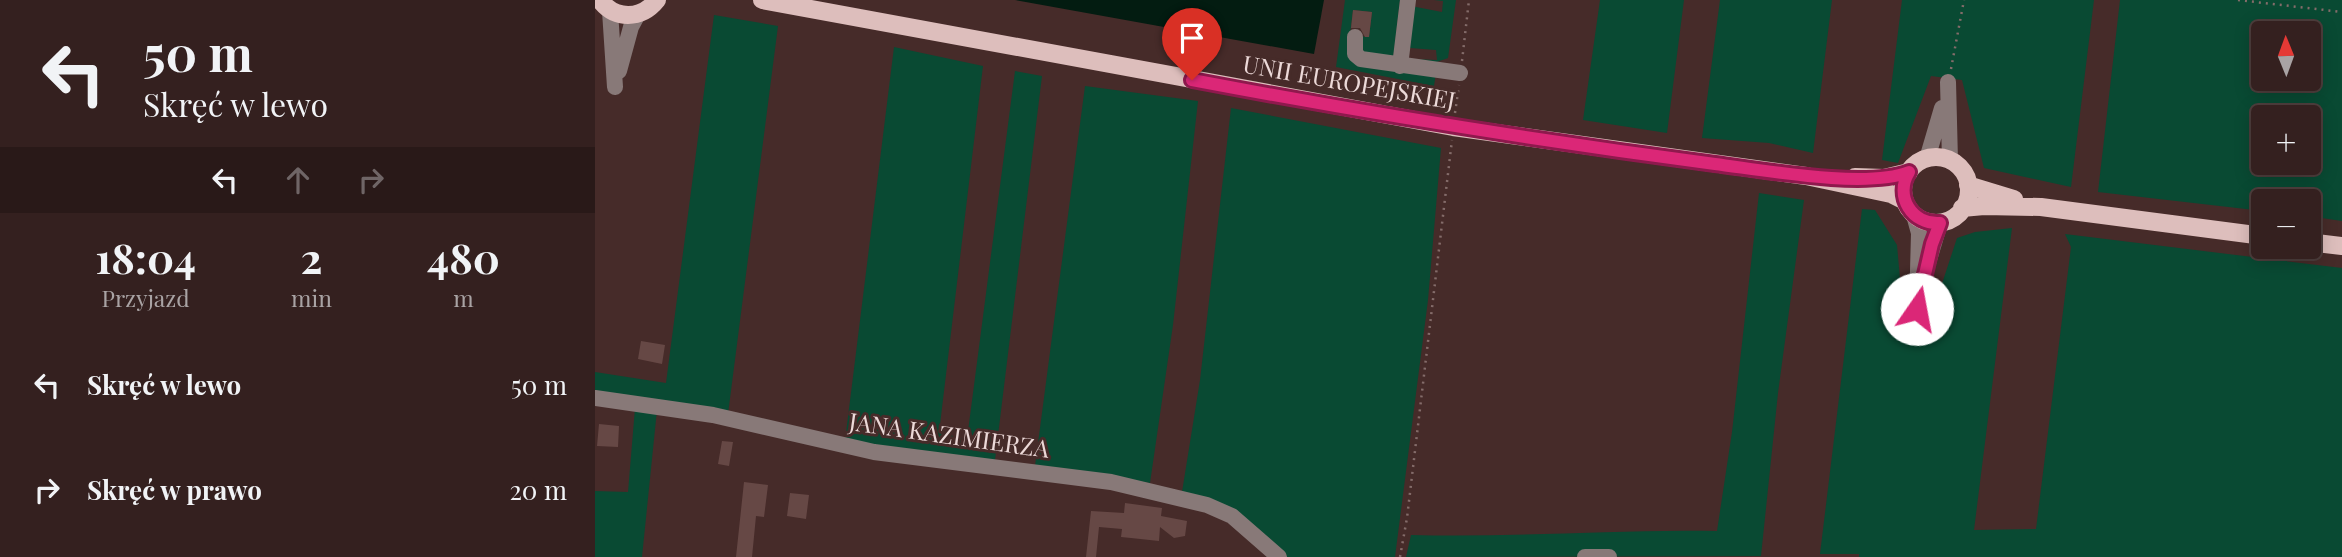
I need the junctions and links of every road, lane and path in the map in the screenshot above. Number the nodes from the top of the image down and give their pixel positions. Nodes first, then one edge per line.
1 (657, 0) edge
2 (762, 0) edge
3 (1408, 0) edge
4 (1964, 0) edge
5 (2238, 0) edge
6 (605, 5) edge
7 (2342, 12) edge
8 (638, 14) junction
9 (1355, 37) dead end
10 (1400, 66) junction
11 (1460, 73) dead end
12 (1948, 82) junction
13 (1453, 127) junction
14 (1927, 159) junction
15 (1950, 161) junction
16 (1909, 172) junction
17 (1806, 176) junction
18 (1968, 185) junction
19 (2041, 207) junction
20 (1910, 208) junction
21 (1962, 208) junction
22 (1940, 223) junction
23 (2251, 234) edge
24 (2321, 244) edge
25 (2342, 246) edge
26 (595, 398) edge
27 (1279, 557) edge
28 (1400, 557) edge
29 (1585, 557) edge
30 (1608, 557) edge

1 - 8 main road
2 - 13 main road, UNII EUROPEJSKIEJ
3 - 10 street
4 - 12 path
5 - 7 path
6 - 8 main road
6 - 8 street
9 - 10 street
10 - 11 street
12 - 14 street
12 - 15 street
13 - 17 main road, UNII EUROPEJSKIEJ
13 - 28 path
14 - 15 main road
14 - 16 main road
15 - 18 main road
16 - 17 main road, UNII EUROPEJSKIEJ
16 - 20 main road
17 - 20 main road, UNII EUROPEJSKIEJ
18 - 19 main road
18 - 21 main road
19 - 21 main road
19 - 23 main road
20 - 22 main road
20 - 22 street
21 - 22 main road
24 - 25 main road
26 - 27 street, JANA KAZIMIERZA
29 - 30 street

